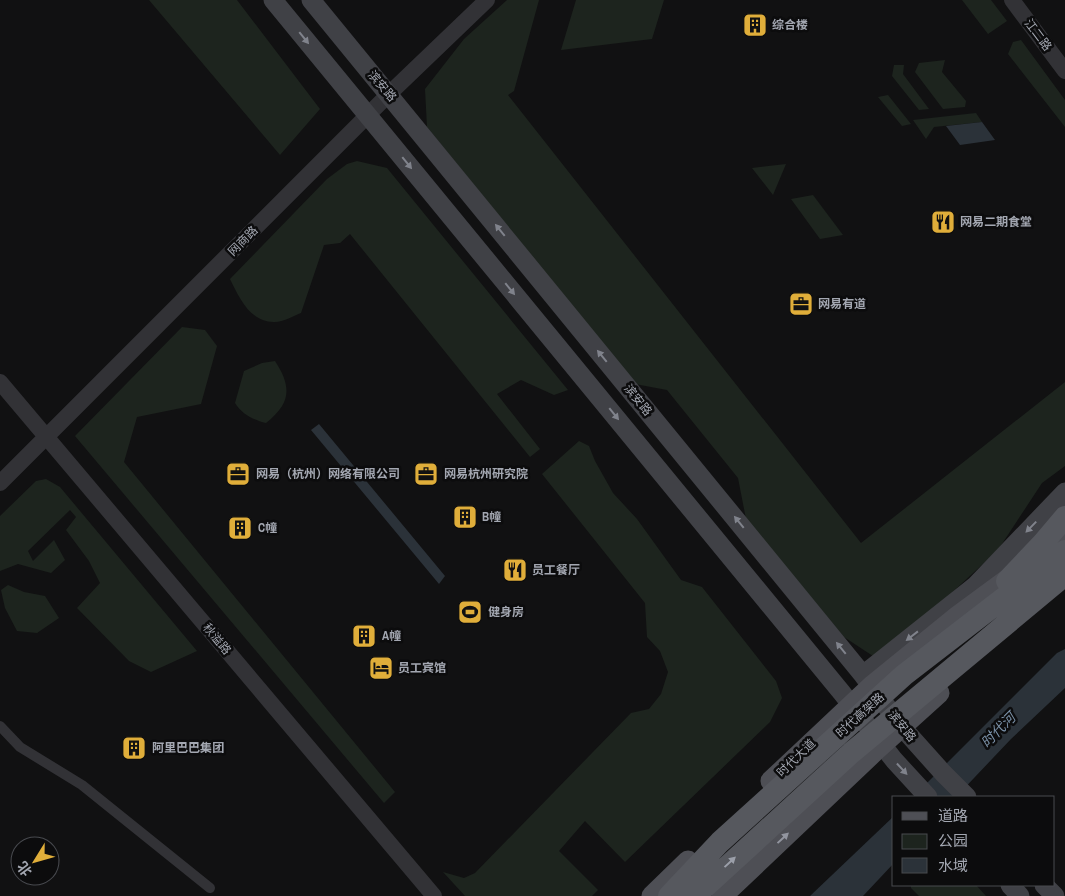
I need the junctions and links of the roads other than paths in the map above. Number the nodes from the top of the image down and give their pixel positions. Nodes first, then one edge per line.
1 (273, 0) edge
2 (311, 0) edge
3 (486, 0) edge
4 (1012, 0) edge
5 (1065, 71) edge
6 (390, 94) junction
7 (368, 117) junction
8 (0, 382) edge
9 (46, 437) junction
10 (0, 483) edge
11 (1065, 492) edge
12 (1065, 536) edge
13 (988, 572) junction
14 (1065, 575) edge
15 (1065, 585) edge
16 (1065, 593) edge
17 (951, 639) junction
18 (961, 660) junction
19 (867, 681) junction
20 (851, 705) junction
21 (0, 726) edge
22 (901, 726) junction
23 (882, 744) junction
24 (926, 794) edge
25 (966, 796) edge
26 (1011, 886) edge
27 (1045, 886) edge
28 (210, 888) dead end
29 (434, 896) edge
30 (652, 896) edge
31 (669, 896) edge
32 (695, 896) edge
33 (722, 896) edge
34 (1020, 896) edge
35 (1055, 896) edge

1 -> 7 main road
2 - 6 main road, 滨安路
3 - 6 street, 网商路
4 - 5 street, 江二路
6 - 7 street, 网商路
19 -> 6 main road, 滨安路
7 - 9 street, 网商路
7 -> 20 main road
8 - 9 street, 秋溢路
9 - 10 street, 网商路
9 - 29 street, 秋溢路
11 -> 13 main road
12 - 13 main road
12 - 17 highway, 时代高架路, bridge
12 - 17 highway, bridge
12 - 19 main road, 时代大道
13 -> 19 main road
14 - 18 highway, 时代高架路, bridge
15 - 22 main road
16 - 18 highway, bridge
17 - 31 highway, 时代高架路, bridge
32 -> 18 highway, 时代高架路, bridge
19 - 20 main road, 时代大道
19 - 22 main road, 滨安路
20 - 23 main road
20 - 30 main road, 时代大道
21 - 28 street
22 - 23 main road
22 - 25 main road, 滨安路
23 -> 24 main road
33 -> 23 main road
26 - 34 main road
27 - 35 main road

